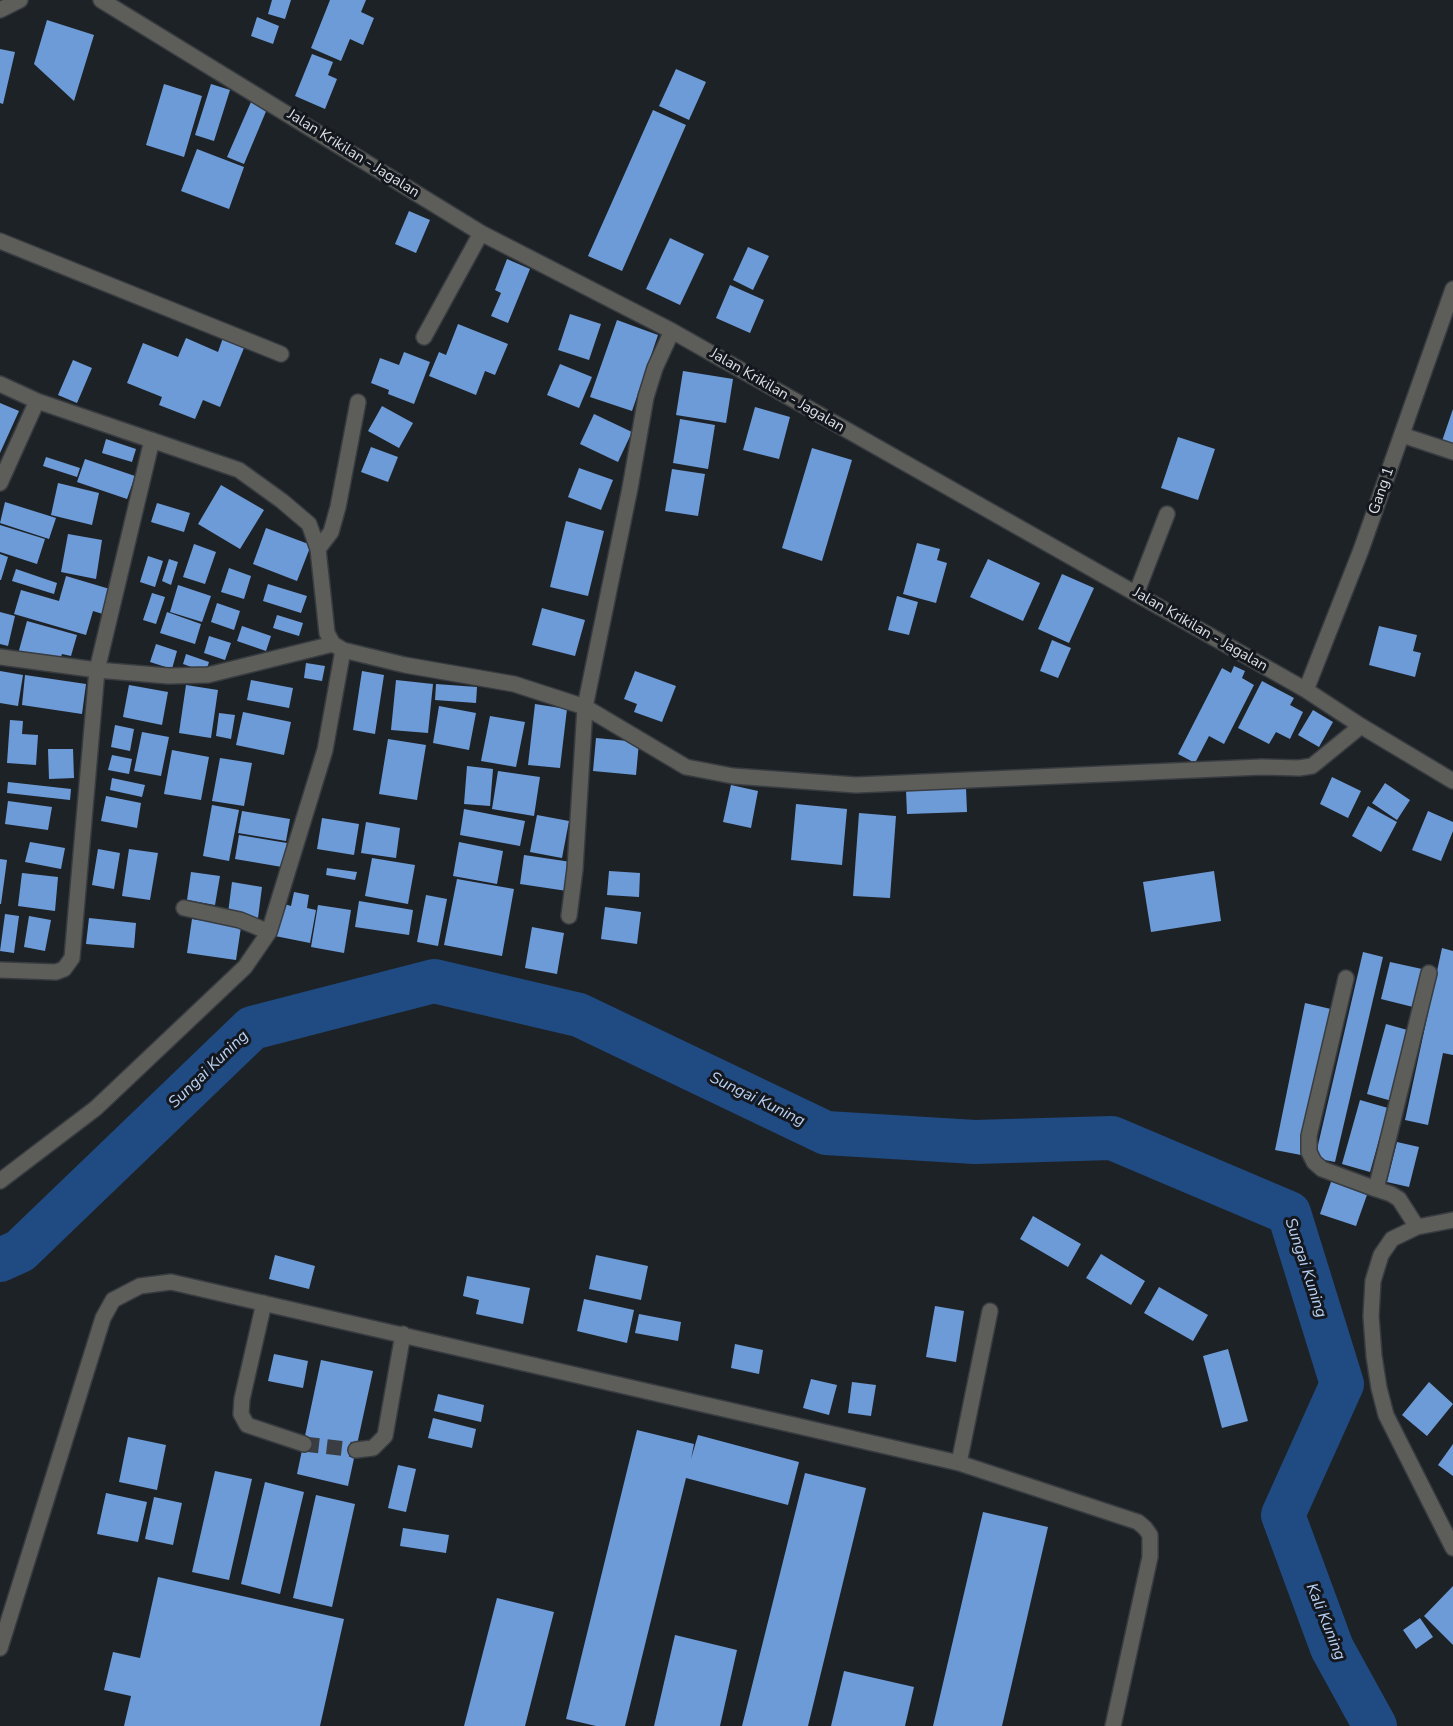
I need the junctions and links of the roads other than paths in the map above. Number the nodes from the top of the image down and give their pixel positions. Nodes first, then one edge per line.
1 (20, 0) edge
2 (101, 0) edge
3 (0, 10) edge
4 (481, 233) junction
5 (0, 241) edge
6 (1453, 289) edge
7 (672, 331) junction
8 (424, 337) dead end
9 (281, 354) dead end
10 (0, 384) edge
11 (37, 401) junction
12 (358, 402) dead end
13 (1401, 435) junction
14 (152, 440) junction
15 (1453, 452) edge
16 (0, 483) edge
17 (1167, 514) dead end
18 (318, 549) junction
19 (1136, 594) junction
20 (338, 647) junction
21 (0, 657) edge
22 (97, 670) junction
23 (1306, 690) junction
24 (585, 707) junction
25 (1361, 726) junction
26 (1453, 781) edge
27 (183, 908) dead end
28 (568, 916) dead end
29 (269, 932) junction
30 (0, 970) edge
31 (1429, 973) dead end
32 (1346, 978) dead end
33 (0, 1180) edge
34 (1376, 1189) junction
35 (1453, 1220) edge
36 (1418, 1227) junction
37 (264, 1303) junction
38 (990, 1311) dead end
39 (403, 1334) junction
40 (304, 1444) tunnel mouth
41 (356, 1450) tunnel mouth
42 (960, 1463) junction
43 (1453, 1548) edge
44 (0, 1648) edge
45 (1113, 1726) edge

1 - 3 street
2 - 4 street, Jalan Krikilan - Jagalan
4 - 7 street, Jalan Krikilan - Jagalan
4 - 8 street
5 - 9 street
6 - 13 street, Gang 1
7 - 19 street, Jalan Krikilan - Jagalan
7 - 24 street
10 - 11 street
11 - 14 street
11 - 16 street
12 - 18 street
13 - 15 street
13 - 23 street, Gang 1
14 - 18 street
14 - 22 street
17 - 19 street
18 - 20 street
19 - 23 street, Jalan Krikilan - Jagalan
20 - 22 street
20 - 24 street
20 - 29 street
21 - 22 street
22 - 30 street
23 - 25 street, Jalan Krikilan - Jagalan
24 - 25 street
24 - 28 street
25 - 26 street, Jalan Krikilan - Jagalan
27 - 29 street
29 - 33 street
31 - 34 street
32 - 34 street
34 - 36 street
35 - 36 street
36 - 43 street
37 - 39 street
37 - 40 street
37 - 44 street
38 - 42 street
39 - 41 street
39 - 42 street
42 - 45 street

